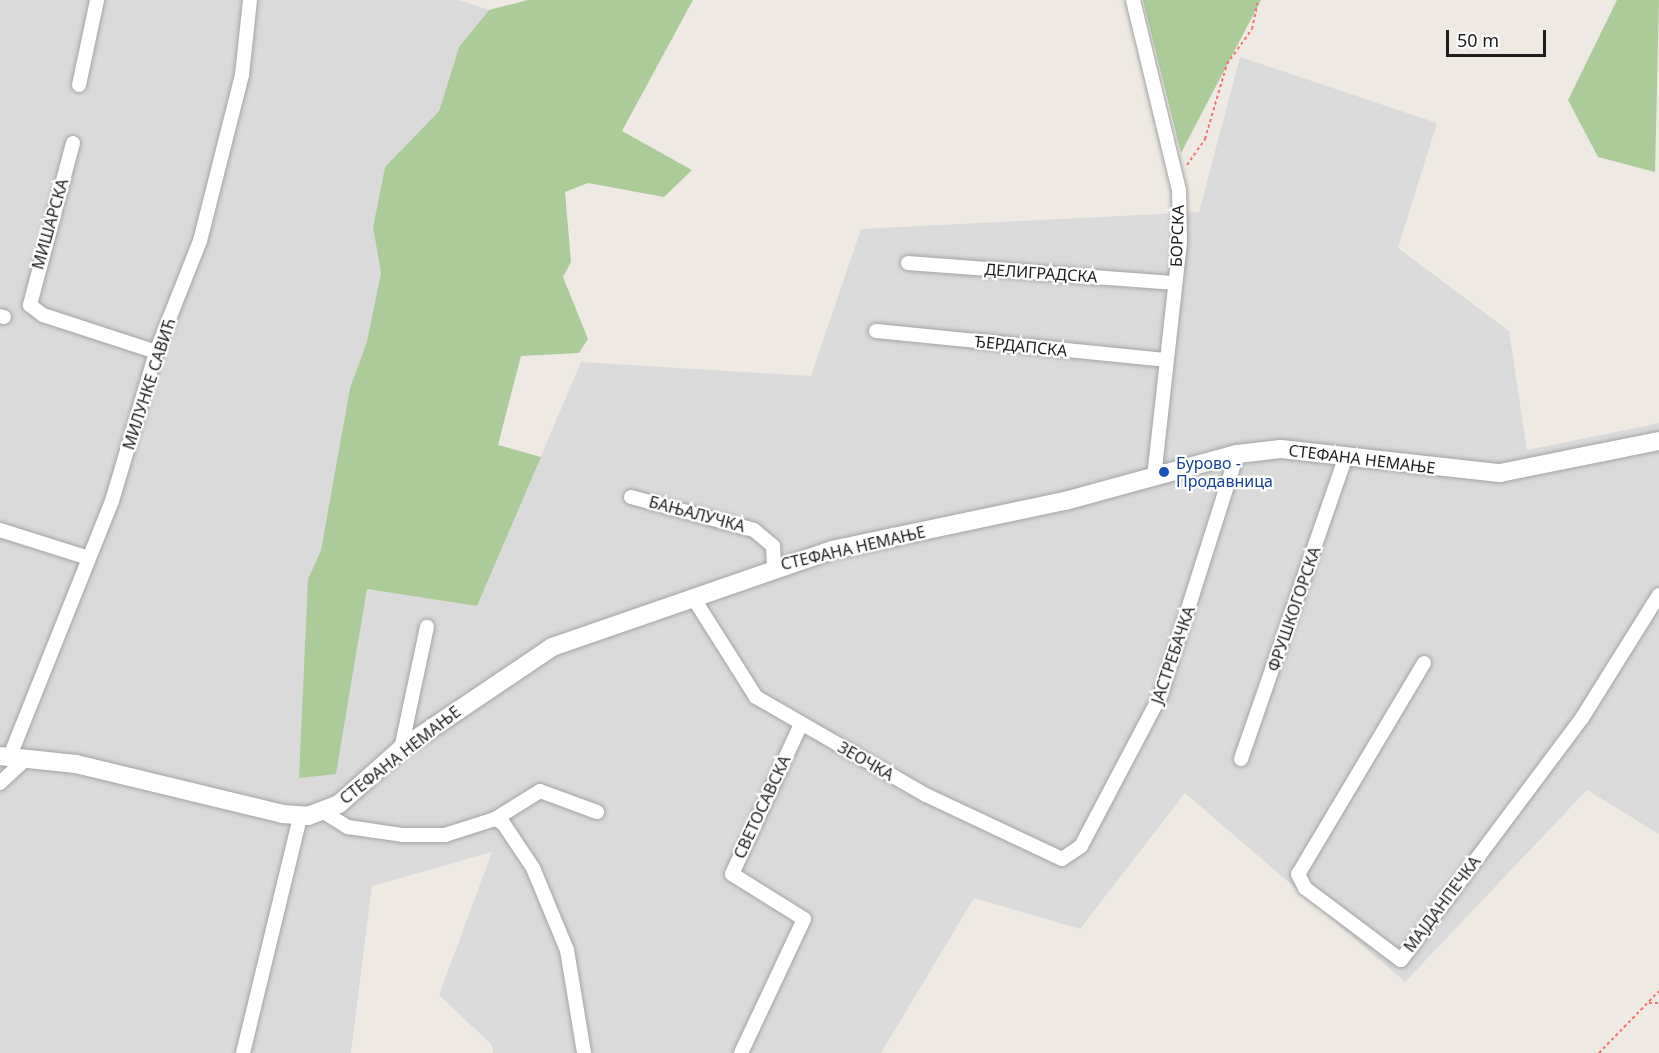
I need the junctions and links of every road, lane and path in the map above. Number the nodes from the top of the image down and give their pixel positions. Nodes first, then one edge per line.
1 (97, 0) edge
2 (250, 0) edge
3 (1133, 0) edge
4 (1258, 0) edge
5 (79, 85) dead end
6 (73, 143) dead end
7 (1177, 180) junction
8 (908, 263) dead end
9 (1175, 283) junction
10 (876, 331) dead end
11 (156, 352) junction
12 (1166, 360) junction
13 (1659, 441) edge
14 (1238, 454) junction
15 (1345, 458) junction
16 (1154, 477) junction
17 (631, 497) dead end
18 (0, 530) edge
19 (89, 558) junction
20 (774, 566) junction
21 (1659, 595) edge
22 (694, 599) junction
23 (427, 627) dead end
24 (1424, 663) dead end
25 (801, 724) junction
26 (401, 749) junction
27 (12, 756) edge
28 (1241, 759) dead end
29 (0, 783) edge
30 (322, 811) junction
31 (597, 812) dead end
32 (300, 817) junction
33 (495, 819) junction
34 (1082, 846) joint
35 (1659, 991) edge
36 (1659, 1003) edge
37 (1646, 1004) junction
38 (243, 1053) edge
39 (584, 1053) edge
40 (741, 1053) edge
41 (1599, 1053) edge

1 - 5 street
2 - 11 street, МИЛУНКЕ САВИЋ
3 - 7 street, БОРСКА
4 - 7 path
6 - 11 street, МИШАРСКА
7 - 9 street, БОРСКА
8 - 9 street, ДЕЛИГРАДСКА
9 - 12 street, БОРСКА
10 - 12 street, ЂЕРДАПСКА
11 - 19 street, МИЛУНКЕ САВИЋ
12 - 16 street, БОРСКА
13 - 15 street, СТЕФАНА НЕМАЊЕ
14 - 15 street, СТЕФАНА НЕМАЊЕ
14 - 16 street, СТЕФАНА НЕМАЊЕ
14 - 34 street, ЈАСТРЕБАЧКА
15 - 28 street, ФРУШКОГОРСКА
16 - 20 street, СТЕФАНА НЕМАЊЕ
17 - 20 street, БАЊАЛУЧКА
18 - 19 street
19 - 27 street, МИЛУНКЕ САВИЋ
20 - 22 street, СТЕФАНА НЕМАЊЕ
21 - 24 street, МАЈДАНПЕЧКА
22 - 25 street, ЗЕОЧКА
22 - 26 street, СТЕФАНА НЕМАЊЕ
23 - 26 street
25 - 34 street, ЗЕОЧКА
25 - 40 street, СВЕТОСАВСКА
26 - 30 street, СТЕФАНА НЕМАЊЕ
27 - 29 street
27 - 32 street, СТЕФАНА НЕМАЊЕ
30 - 32 street, СТЕФАНА НЕМАЊЕ
30 - 33 street
31 - 33 street
32 - 38 street
33 - 39 street
35 - 37 path
36 - 37 path
37 - 41 path

